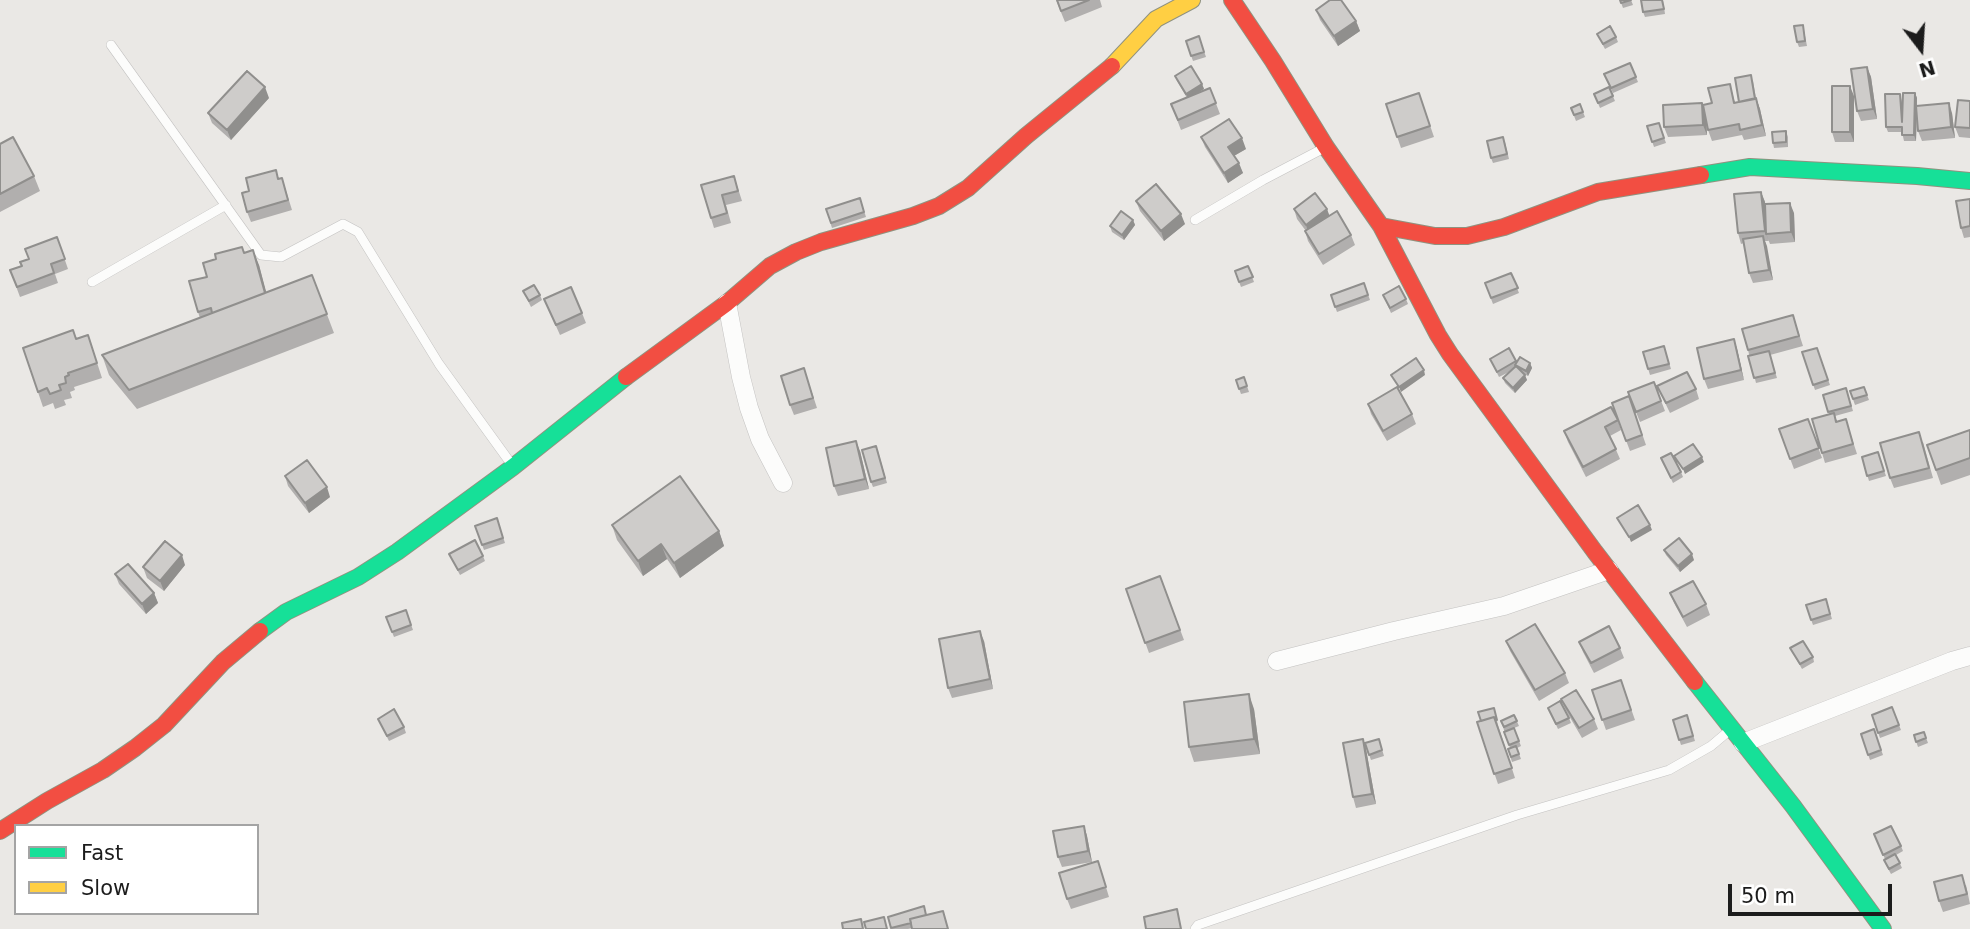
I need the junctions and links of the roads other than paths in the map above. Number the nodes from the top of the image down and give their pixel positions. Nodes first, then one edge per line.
1 (1192, 0) edge
2 (1232, 0) edge
3 (111, 45) dead end
4 (1326, 147) junction
5 (1970, 181) edge
6 (226, 205) junction
7 (1195, 220) dead end
8 (1381, 226) junction
9 (92, 282) dead end
10 (727, 303) junction
11 (513, 467) junction
12 (783, 483) dead end
13 (1609, 570) junction
14 (1970, 656) edge
15 (1277, 661) dead end
16 (1731, 729) junction
17 (1743, 743) junction
18 (0, 831) edge
19 (1195, 929) edge
20 (1883, 929) edge

1 - 10 street
2 - 4 street
3 - 6 lane
4 - 7 lane
4 - 8 street
5 - 8 street
6 - 9 lane
6 - 11 lane
8 - 13 street
10 - 11 street
10 - 12 street
11 - 18 street
13 - 15 street
13 - 16 street
14 - 17 street
16 - 17 street
16 - 19 lane
17 - 20 street

